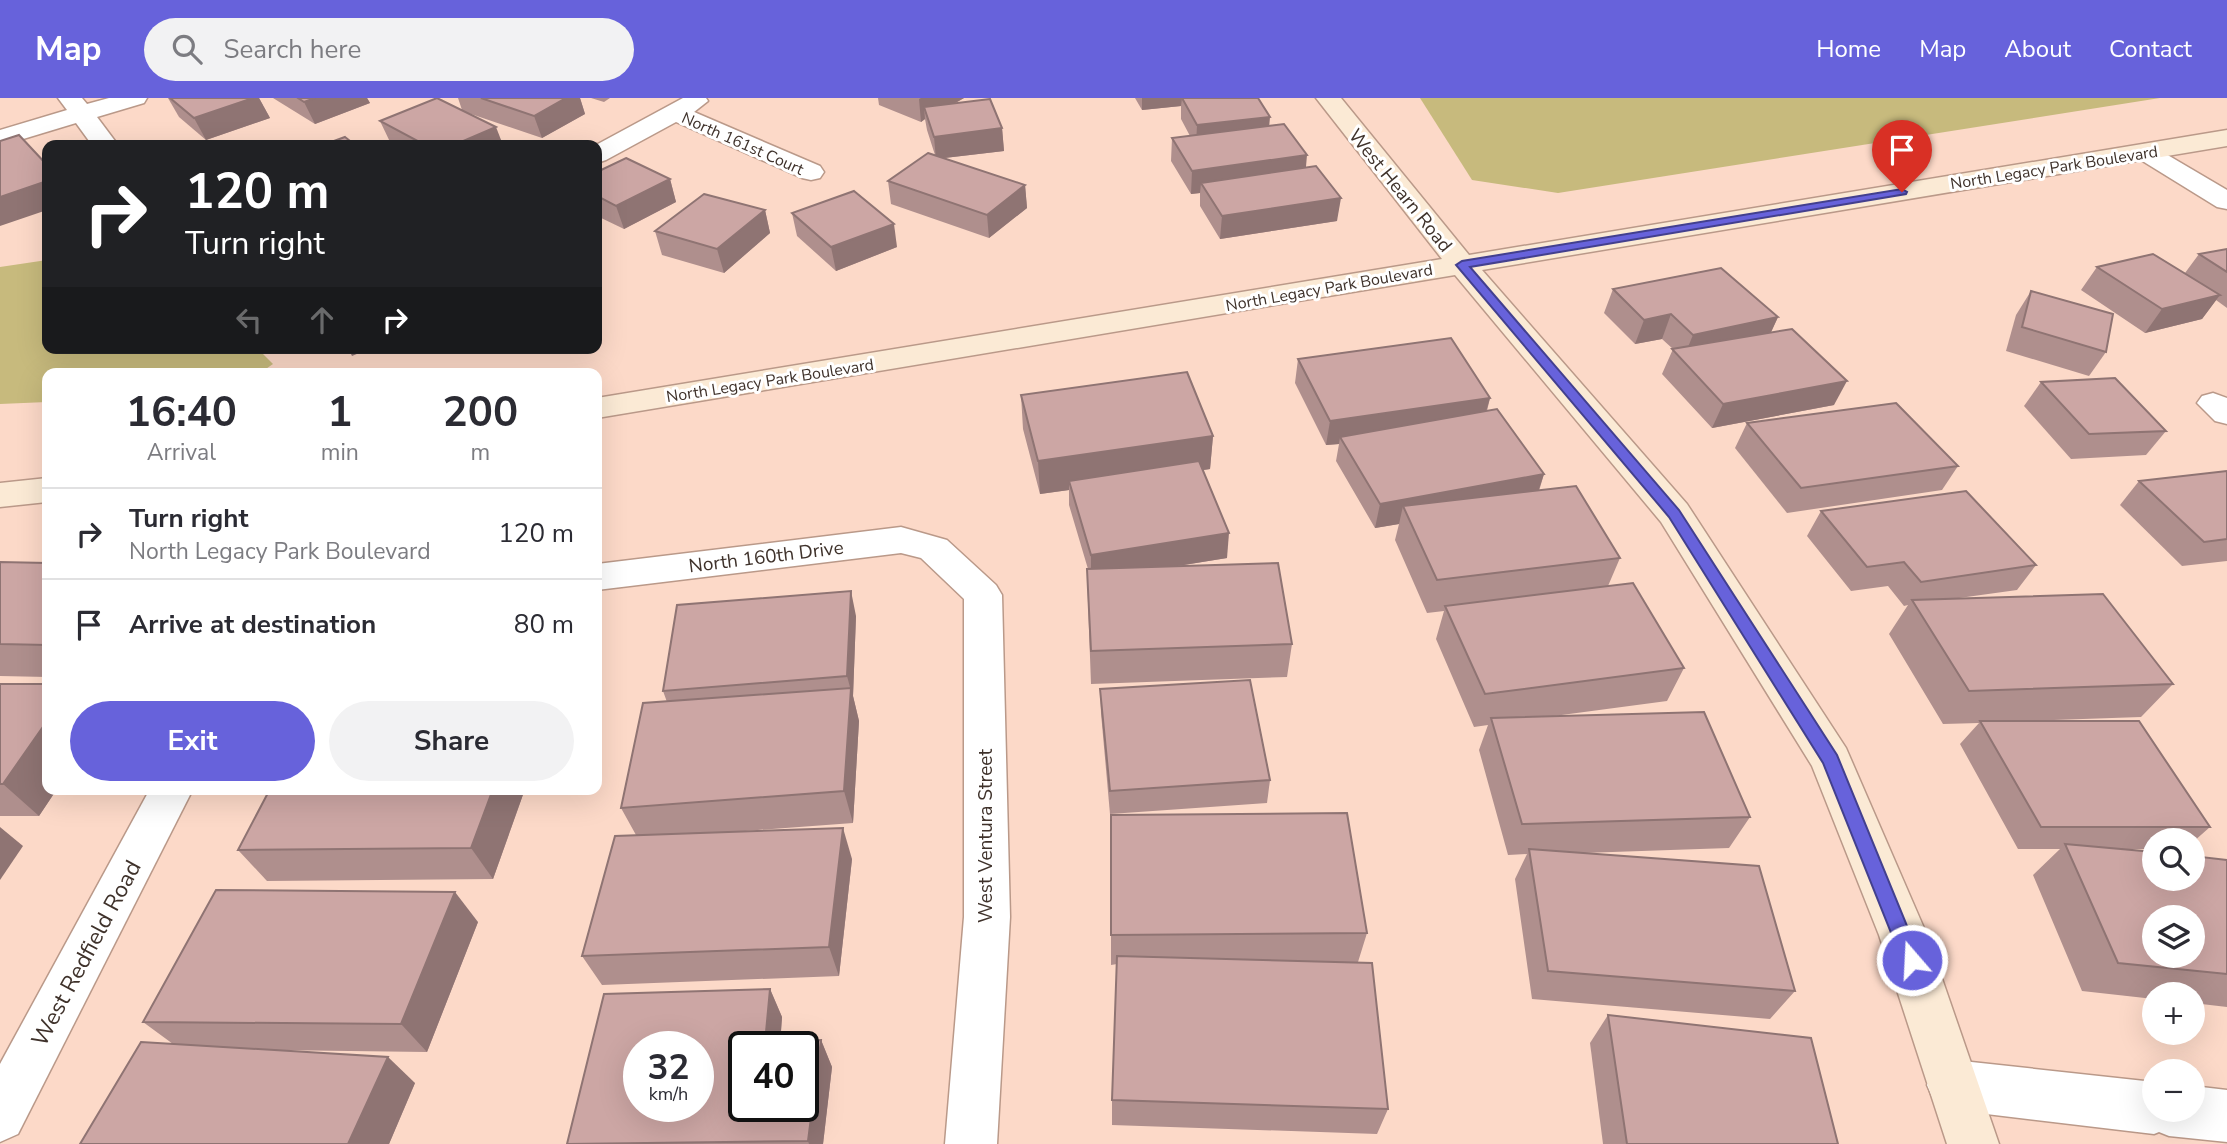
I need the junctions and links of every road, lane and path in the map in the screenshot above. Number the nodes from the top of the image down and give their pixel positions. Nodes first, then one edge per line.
1 (135, 98) edge
2 (701, 98) edge
3 (1328, 98) edge
4 (75, 106) edge
5 (676, 113) junction
6 (0, 138) edge
7 (2227, 138) edge
8 (101, 140) edge
9 (602, 152) edge
10 (2145, 152) junction
11 (811, 172) dead end
12 (2227, 201) edge
13 (1462, 265) junction
14 (602, 407) edge
15 (42, 491) edge
16 (0, 495) edge
17 (934, 549) joint
18 (602, 576) edge
19 (169, 795) edge
20 (1953, 1085) junction
21 (2142, 1107) edge
22 (2205, 1114) edge
23 (0, 1116) edge
24 (2227, 1116) edge
25 (971, 1144) edge
26 (1973, 1144) edge

1 - 4 street
2 - 5 street
3 - 13 street, West Hearn Road
4 - 6 street
4 - 8 street
5 - 9 street
5 - 11 street, North 161st Court
7 - 10 street, North Legacy Park Boulevard
10 - 12 street
10 - 13 street, North Legacy Park Boulevard
13 - 14 street, North Legacy Park Boulevard
13 - 20 street, West Hearn Road
15 - 16 street
17 - 18 street, North 160th Drive
17 - 25 street, West Ventura Street
19 - 23 street, West Redfield Road
20 - 21 street
20 - 26 street, West Hearn Road
22 - 24 street

